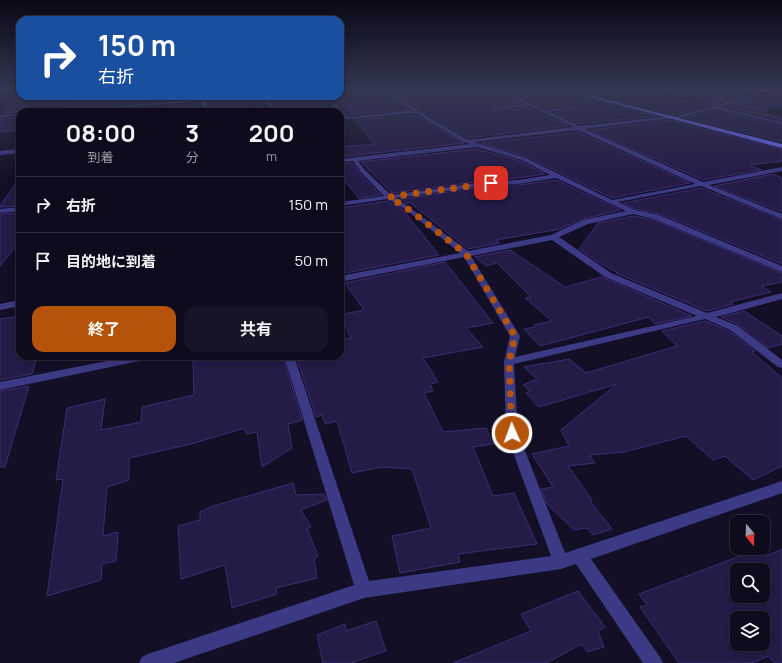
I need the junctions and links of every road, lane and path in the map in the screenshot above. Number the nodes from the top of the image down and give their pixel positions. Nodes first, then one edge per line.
1 (429, 119) edge
2 (562, 119) edge
3 (664, 119) edge
4 (677, 119) edge
5 (764, 119) edge
6 (782, 123) edge
7 (581, 128) junction
8 (470, 142) junction
9 (477, 145) junction
10 (782, 146) edge
11 (16, 151) edge
12 (0, 153) edge
13 (354, 159) junction
14 (344, 160) edge
15 (782, 168) edge
16 (557, 176) junction
17 (701, 184) junction
18 (389, 197) junction
19 (610, 202) junction
20 (344, 203) edge
21 (16, 209) edge
22 (0, 211) edge
23 (633, 212) junction
24 (782, 217) edge
25 (553, 237) junction
26 (466, 254) junction
27 (782, 270) edge
28 (344, 278) edge
29 (782, 296) edge
30 (16, 304) edge
31 (0, 307) edge
32 (708, 316) junction
33 (129, 360) edge
34 (290, 360) edge
35 (509, 362) junction
36 (782, 365) edge
37 (0, 386) edge
38 (781, 488) edge
39 (580, 556) junction
40 (561, 562) junction
41 (364, 590) junction
42 (148, 663) edge
43 (654, 663) edge

1 - 8 street
2 - 7 street
3 - 7 street
4 - 10 main road
5 - 6 street
7 - 8 street
7 - 17 street
8 - 9 street
9 - 13 street
9 - 16 street
11 - 12 street
13 - 14 street
13 - 18 street
15 - 17 street
16 - 18 street
16 - 19 street
17 - 19 street
17 - 24 street
18 - 20 street
18 - 26 street
19 - 23 street
21 - 22 street
23 - 25 street
23 - 27 street
25 - 26 street
25 - 32 street
26 - 28 street
26 - 35 street
29 - 32 street
30 - 31 street
32 - 35 street
32 - 36 street
33 - 37 street
34 - 41 street
35 - 40 street
38 - 39 street
39 - 40 street
39 - 43 street
40 - 41 street
41 - 42 street

